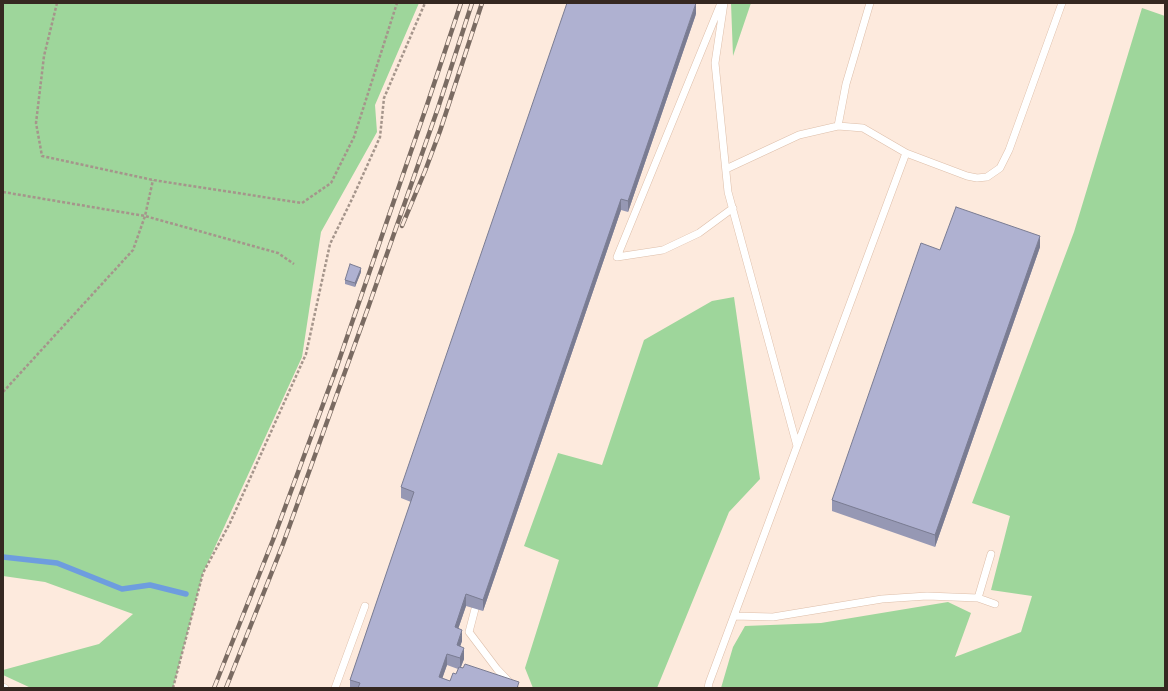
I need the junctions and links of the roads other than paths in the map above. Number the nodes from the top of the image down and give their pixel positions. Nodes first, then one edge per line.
1 (722, 3) edge
2 (870, 3) edge
3 (1062, 3) edge
4 (838, 126) junction
5 (906, 153) junction
6 (726, 169) junction
7 (733, 208) junction
8 (797, 446) junction
9 (992, 554) dead end
10 (978, 598) junction
11 (995, 604) dead end
12 (365, 606) dead end
13 (475, 609) edge
14 (734, 616) junction
15 (335, 688) edge
16 (515, 688) edge
17 (708, 688) edge

1 - 6 lane
1 - 7 lane
2 - 4 lane
3 - 5 lane
4 - 5 lane
4 - 6 lane
5 - 8 lane
6 - 7 lane
7 - 8 lane
8 - 14 lane
9 - 10 lane
10 - 11 lane
10 - 14 lane
12 - 15 lane
13 - 16 lane
14 - 17 lane

